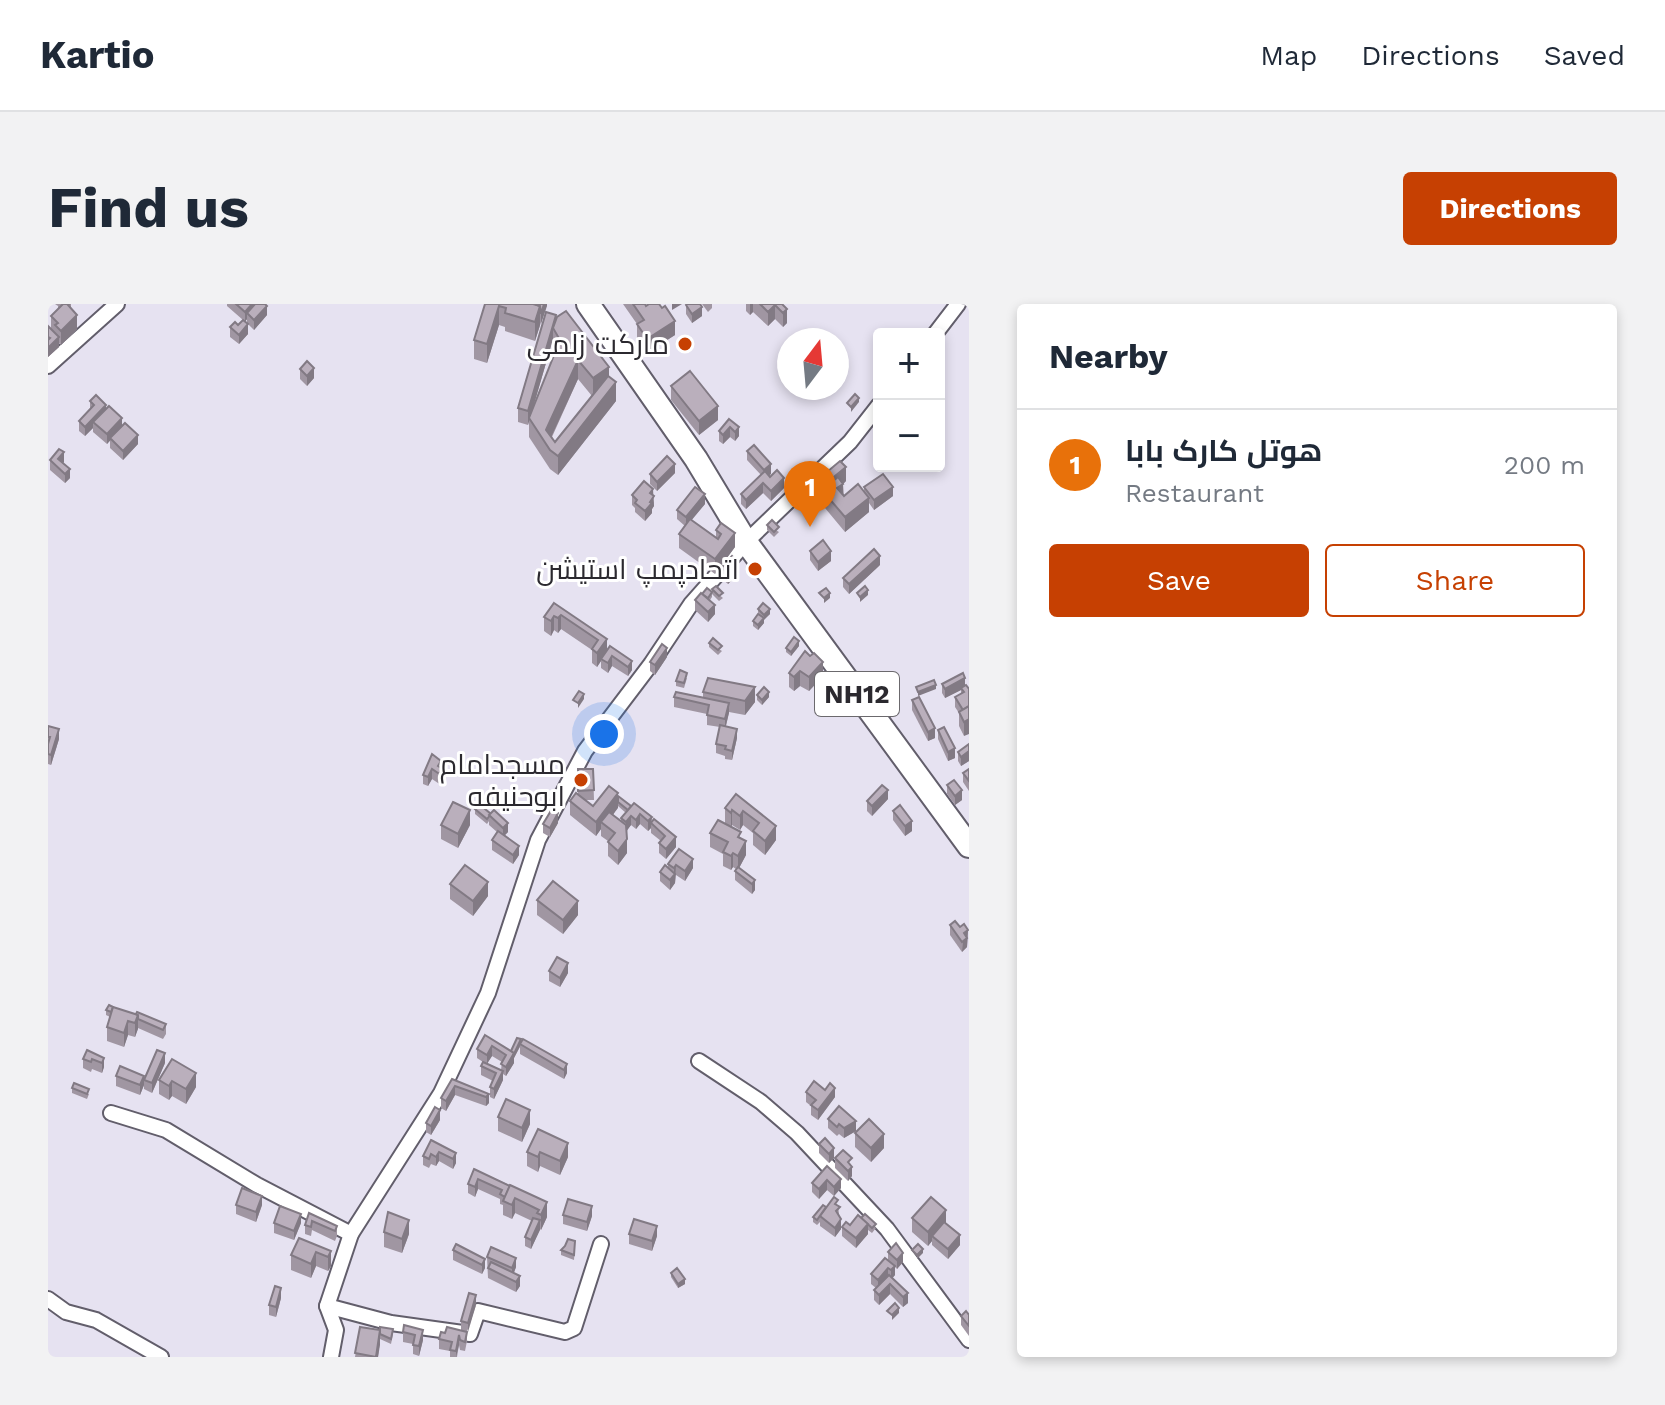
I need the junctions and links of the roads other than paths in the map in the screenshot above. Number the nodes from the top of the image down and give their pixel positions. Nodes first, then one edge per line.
1 (117, 304) edge
2 (588, 304) edge
3 (958, 304) edge
4 (940, 328) edge
5 (48, 366) edge
6 (873, 413) edge
7 (746, 542) junction
8 (967, 840) edge
9 (699, 1061) dead end
10 (111, 1113) dead end
11 (351, 1234) junction
12 (601, 1244) dead end
13 (48, 1299) edge
14 (327, 1306) junction
15 (969, 1340) edge
16 (161, 1357) edge
17 (331, 1357) edge

1 - 5 street
2 - 7 highway, NH12
3 - 4 street
6 - 7 street
7 - 8 highway, NH12
7 - 11 street
9 - 15 street
10 - 11 street
11 - 14 street
12 - 14 street
13 - 16 street
14 - 17 street

